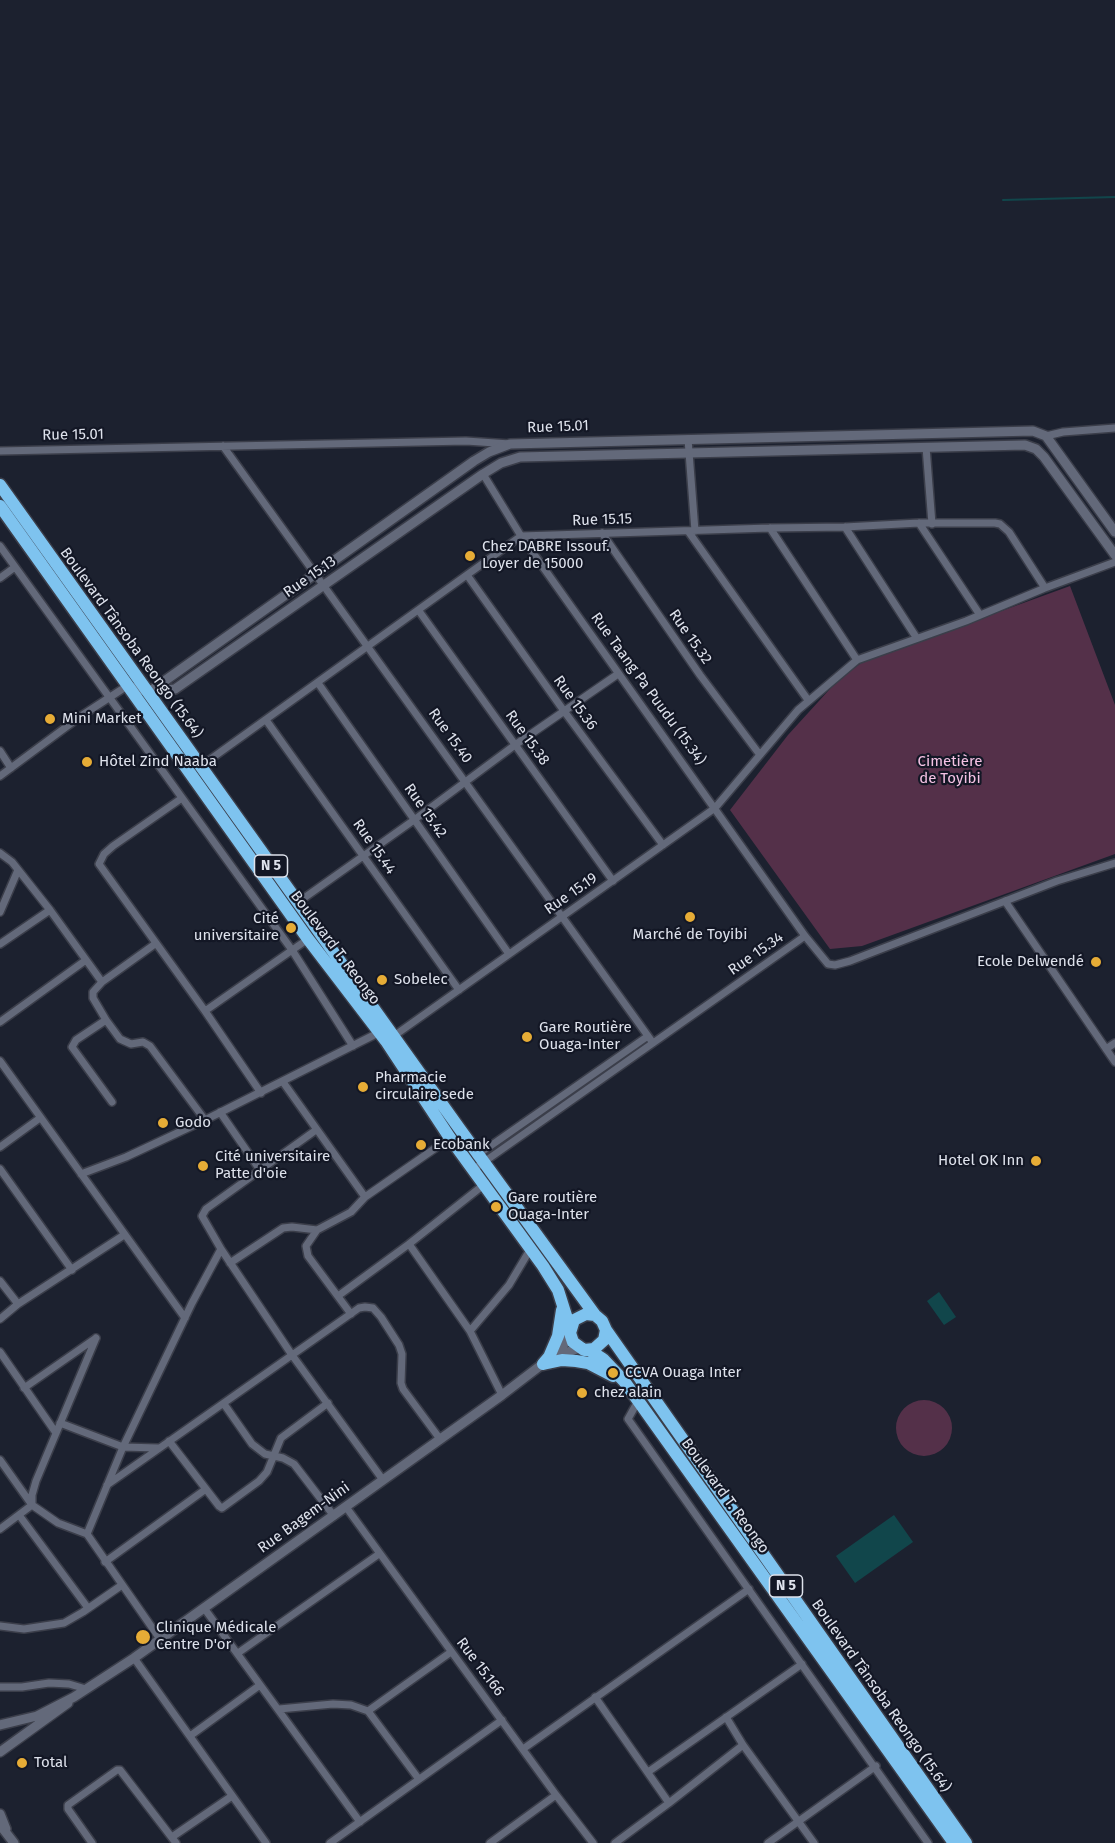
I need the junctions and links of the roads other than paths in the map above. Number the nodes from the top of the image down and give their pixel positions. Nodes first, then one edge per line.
1 (1115, 428) edge
2 (1046, 436) junction
3 (688, 439) junction
4 (510, 444) junction
5 (223, 446) junction
6 (926, 447) junction
7 (0, 451) edge
8 (688, 452) junction
9 (483, 474) junction
10 (0, 485) edge
11 (0, 506) edge
12 (918, 523) junction
13 (932, 524) junction
14 (845, 527) junction
15 (770, 528) junction
16 (692, 531) junction
17 (1115, 532) edge
18 (602, 533) junction
19 (521, 536) junction
20 (0, 546) edge
21 (1115, 555) edge
22 (1115, 562) edge
23 (15, 567) junction
24 (315, 575) junction
25 (467, 575) junction
26 (0, 578) edge
27 (323, 586) junction
28 (1045, 588) junction
29 (419, 611) junction
30 (980, 615) junction
31 (916, 637) junction
32 (368, 646) junction
33 (857, 660) junction
34 (618, 674) junction
35 (318, 683) junction
36 (127, 686) junction
37 (149, 692) junction
38 (108, 697) junction
39 (808, 700) junction
40 (564, 711) junction
41 (266, 720) junction
42 (515, 745) junction
43 (0, 751) edge
44 (760, 755) junction
45 (201, 766) junction
46 (11, 768) junction
47 (0, 776) edge
48 (465, 780) junction
49 (182, 798) junction
50 (715, 808) junction
51 (414, 820) junction
52 (663, 845) junction
53 (0, 853) edge
54 (363, 855) junction
55 (1115, 863) edge
56 (18, 870) junction
57 (613, 881) junction
58 (1005, 902) junction
59 (297, 903) junction
60 (50, 910) junction
61 (0, 912) edge
62 (563, 916) junction
63 (805, 936) junction
64 (308, 939) junction
65 (0, 944) edge
66 (155, 944) junction
67 (292, 950) junction
68 (509, 954) junction
69 (86, 960) junction
70 (102, 982) junction
71 (459, 990) junction
72 (205, 1011) junction
73 (106, 1020) junction
74 (0, 1022) edge
75 (386, 1034) junction
76 (651, 1039) junction
77 (1115, 1043) edge
78 (353, 1046) junction
79 (1106, 1049) junction
80 (1115, 1062) edge
81 (1, 1064) edge
82 (283, 1082) junction
83 (261, 1093) junction
84 (112, 1102) dead end
85 (220, 1112) junction
86 (40, 1118) junction
87 (205, 1120) junction
88 (316, 1130) junction
89 (450, 1137) junction
90 (0, 1148) edge
91 (476, 1162) junction
92 (0, 1169) edge
93 (260, 1170) junction
94 (81, 1174) junction
95 (489, 1180) junction
96 (365, 1197) junction
97 (317, 1230) junction
98 (124, 1235) junction
99 (409, 1244) junction
100 (531, 1248) junction
101 (221, 1249) junction
102 (230, 1263) junction
103 (72, 1269) junction
104 (0, 1281) edge
105 (338, 1296) junction
106 (562, 1300) junction
107 (18, 1304) junction
108 (351, 1314) junction
109 (595, 1316) junction
110 (185, 1318) junction
111 (0, 1319) edge
112 (570, 1330) junction
113 (606, 1330) junction
114 (470, 1331) junction
115 (584, 1349) junction
116 (0, 1352) edge
117 (292, 1355) junction
118 (546, 1362) junction
119 (24, 1388) junction
120 (502, 1395) junction
121 (634, 1396) junction
122 (328, 1403) junction
123 (224, 1404) junction
124 (60, 1423) junction
125 (56, 1433) junction
126 (440, 1439) junction
127 (169, 1441) junction
128 (123, 1447) junction
129 (158, 1448) junction
130 (273, 1456) junction
131 (0, 1461) edge
132 (383, 1480) junction
133 (107, 1485) junction
134 (206, 1489) junction
135 (32, 1505) junction
136 (346, 1507) junction
137 (19, 1515) junction
138 (334, 1516) junction
139 (0, 1529) edge
140 (87, 1534) junction
141 (379, 1554) junction
142 (105, 1562) junction
143 (122, 1585) junction
144 (749, 1589) junction
145 (88, 1608) junction
146 (204, 1608) junction
147 (0, 1626) edge
148 (160, 1639) junction
149 (452, 1652) junction
150 (238, 1653) junction
151 (134, 1658) junction
152 (802, 1664) junction
153 (260, 1685) junction
154 (0, 1687) edge
155 (86, 1689) junction
156 (74, 1697) junction
157 (595, 1697) junction
158 (279, 1709) junction
159 (369, 1711) junction
160 (726, 1717) junction
161 (502, 1720) junction
162 (0, 1725) edge
163 (190, 1736) junction
164 (743, 1744) junction
165 (523, 1749) junction
166 (0, 1752) edge
167 (876, 1766) junction
168 (648, 1772) junction
169 (418, 1778) junction
170 (556, 1795) junction
171 (232, 1796) junction
172 (669, 1803) junction
173 (0, 1814) edge
174 (360, 1822) junction
175 (799, 1822) junction
176 (3, 1828) edge
177 (174, 1840) edge
178 (14, 1843) edge
179 (92, 1843) edge
180 (266, 1843) edge
181 (330, 1843) edge
182 (490, 1843) edge
183 (593, 1843) edge
184 (615, 1843) edge
185 (768, 1843) edge
186 (814, 1843) edge
187 (928, 1843) edge
188 (954, 1843) edge
189 (966, 1843) edge

1 - 2 street, Rue 15.01
2 - 3 main road, Rue 15.01
2 - 17 main road
3 - 4 main road, Rue 15.01
3 - 8 street
4 - 5 street, Rue 15.01
4 - 24 main road, Rue 15.13
5 - 7 street, Rue 15.01
5 - 24 street, Rue 15.40
6 - 8 main road, Rue 15.01
6 - 13 street
6 - 21 main road, Rue 15.01
8 - 9 main road, Rue 15.01
8 - 16 street
9 - 19 street, Rue Taang Pa Puudu (15.34)
9 - 27 main road, Rue 15.13
10 - 37 highway, Boulevard Tânsoba Reongo (15.64) / N 5
11 - 36 highway, Boulevard T. Reongo / N 5
12 - 13 street, Rue 15.15
12 - 14 street, Rue 15.15
12 - 30 street
13 - 28 street, Rue 15.15
14 - 15 street, Rue 15.15
14 - 31 street
15 - 16 street, Rue 15.15
15 - 33 street
16 - 18 street, Rue 15.15
16 - 39 street
18 - 19 street, Rue 15.15
18 - 44 street, Rue 15.32
19 - 25 street
19 - 34 street, Rue Taang Pa Puudu (15.34)
20 - 23 street
22 - 28 street, Rue 15.19
23 - 26 street
23 - 38 street
24 - 27 street, Rue 15.40
24 - 37 main road, Rue 15.13
25 - 29 street
25 - 40 street, Rue 15.36
27 - 32 street, Rue 15.40
27 - 37 main road, Rue 15.13
28 - 30 street, Rue 15.19
29 - 32 street
29 - 42 street, Rue 15.38
30 - 31 street, Rue 15.19
31 - 33 street, Rue 15.19
32 - 35 street
32 - 48 street, Rue 15.40
33 - 39 street, Rue 15.19
34 - 40 street
34 - 50 street, Rue Taang Pa Puudu (15.34)
35 - 41 street
35 - 51 street, Rue 15.42
36 - 37 main road, Rue 15.13
36 - 38 street
36 - 64 highway, Boulevard T. Reongo / N 5
37 - 45 highway, Boulevard Tânsoba Reongo (15.64) / N 5
38 - 46 street
38 - 49 street
39 - 44 street, Rue 15.19
40 - 42 street
40 - 52 street, Rue 15.36
41 - 45 street
41 - 54 street, Rue 15.44
42 - 48 street
42 - 57 street, Rue 15.38
43 - 46 street
44 - 50 street, Rue 15.19
45 - 59 highway, Boulevard Tânsoba Reongo (15.64) / N 5
46 - 47 street
48 - 51 street
48 - 62 street, Rue 15.40
49 - 66 street
49 - 67 street
50 - 52 street, Rue 15.19
50 - 63 street, Rue Taang Pa Puudu (15.34)
51 - 54 street
51 - 68 street, Rue 15.42
52 - 57 street, Rue 15.19
53 - 56 street
54 - 59 street
54 - 71 street, Rue 15.44
55 - 58 street, Rue 15.34
56 - 60 street
56 - 61 street
57 - 62 street, Rue 15.19
58 - 63 street, Rue 15.34
58 - 79 street
59 - 75 highway, Boulevard Tânsoba Reongo (15.64) / N 5
60 - 65 street
60 - 69 street
62 - 68 street, Rue 15.19
62 - 76 street, Rue 15.40
63 - 76 street, Rue 15.34
64 - 67 street
64 - 75 highway, Boulevard T. Reongo / N 5
66 - 70 street
66 - 72 street
67 - 72 street
67 - 78 street
68 - 71 street, Rue 15.19
69 - 70 street
69 - 74 street
70 - 73 street
71 - 75 street, Rue 15.19
72 - 83 street
73 - 84 street
73 - 87 street
75 - 78 street, Rue 15.19
75 - 89 highway, Boulevard T. Reongo / N 5
75 - 91 highway, Boulevard Tânsoba Reongo (15.64) / N 5
76 - 91 street, Rue 15.34
77 - 79 street
78 - 82 street, Rue 15.19
79 - 80 street
81 - 86 street
82 - 83 street, Rue 15.19
82 - 88 street
83 - 85 street, Rue 15.19
85 - 87 street, Rue 15.19
85 - 93 street
86 - 90 street
86 - 94 street
87 - 94 street, Rue 15.19
88 - 93 street
88 - 96 street
89 - 91 highway, Boulevard T. Reongo / N 5
89 - 96 street
91 - 95 highway, Boulevard Tânsoba Reongo (15.64) / N 5
92 - 103 street
93 - 101 street
94 - 98 street
95 - 99 street
95 - 100 highway, N 5
95 - 109 highway, Boulevard Tânsoba Reongo (15.64) / N 5
96 - 97 street
97 - 102 street
97 - 105 street
98 - 103 street
98 - 110 street
99 - 105 street
99 - 114 street
100 - 106 highway, N 5
100 - 114 street
101 - 102 street
101 - 110 street
102 - 117 street
103 - 107 street
104 - 107 street
105 - 108 street
106 - 112 highway, N 5
106 - 118 highway
107 - 111 street
108 - 117 street
108 - 126 street
109 - 112 highway
109 - 113 highway, Boulevard Tânsoba Reongo (15.64) / N 5
110 - 128 street
112 - 115 highway, N 5
112 - 118 main road
113 - 115 highway
113 - 189 highway, Boulevard Tânsoba Reongo (15.64) / N 5
114 - 120 street
115 - 118 main road
115 - 121 highway, Boulevard T. Reongo / N 5
116 - 119 street
117 - 122 street
117 - 123 street
118 - 120 main road, Rue Bagem-Nini
118 - 121 highway
119 - 124 street
119 - 125 street
120 - 126 main road, Rue Bagem-Nini
121 - 144 street
121 - 188 highway, Boulevard T. Reongo / N 5
122 - 130 street
122 - 132 street
123 - 127 street
123 - 130 street
124 - 125 street
124 - 128 street
125 - 135 street
126 - 132 main road, Rue Bagem-Nini
127 - 129 street
127 - 134 street
128 - 129 street
128 - 133 street
129 - 133 street
130 - 134 street
130 - 138 street
131 - 135 street
132 - 136 main road, Rue Bagem-Nini
133 - 140 street
134 - 142 street
135 - 137 street
135 - 140 street
136 - 138 main road, Rue Bagem-Nini
136 - 141 street, Rue 15.166
137 - 139 street
137 - 145 street
138 - 146 main road, Rue Bagem-Nini
140 - 142 street
141 - 149 street, Rue 15.166
141 - 150 street
142 - 143 street
143 - 145 street
143 - 148 street
144 - 152 street
144 - 157 street
145 - 147 street
146 - 148 main road, Rue Bagem-Nini
146 - 150 street
148 - 151 main road, Rue Bagem-Nini
149 - 159 street
149 - 161 street, Rue 15.166
150 - 153 street
151 - 155 main road, Rue Bagem-Nini
151 - 163 street
152 - 160 street
152 - 167 street
153 - 158 street
153 - 163 street
154 - 155 street
155 - 156 main road, Rue Bagem-Nini
156 - 162 main road
156 - 166 main road
157 - 165 street
157 - 168 street
158 - 159 street
158 - 174 street
159 - 169 street
160 - 164 street
160 - 168 street
161 - 165 street, Rue 15.166
161 - 169 street
163 - 171 street
164 - 172 street
164 - 175 street
165 - 170 street, Rue 15.166
167 - 175 street
167 - 187 street
168 - 172 street
169 - 174 street
170 - 182 street
170 - 183 street, Rue 15.166
171 - 177 street
171 - 180 street
172 - 184 street
173 - 176 main road
174 - 181 street
175 - 185 street
175 - 186 street
176 - 178 main road
177 - 179 street

